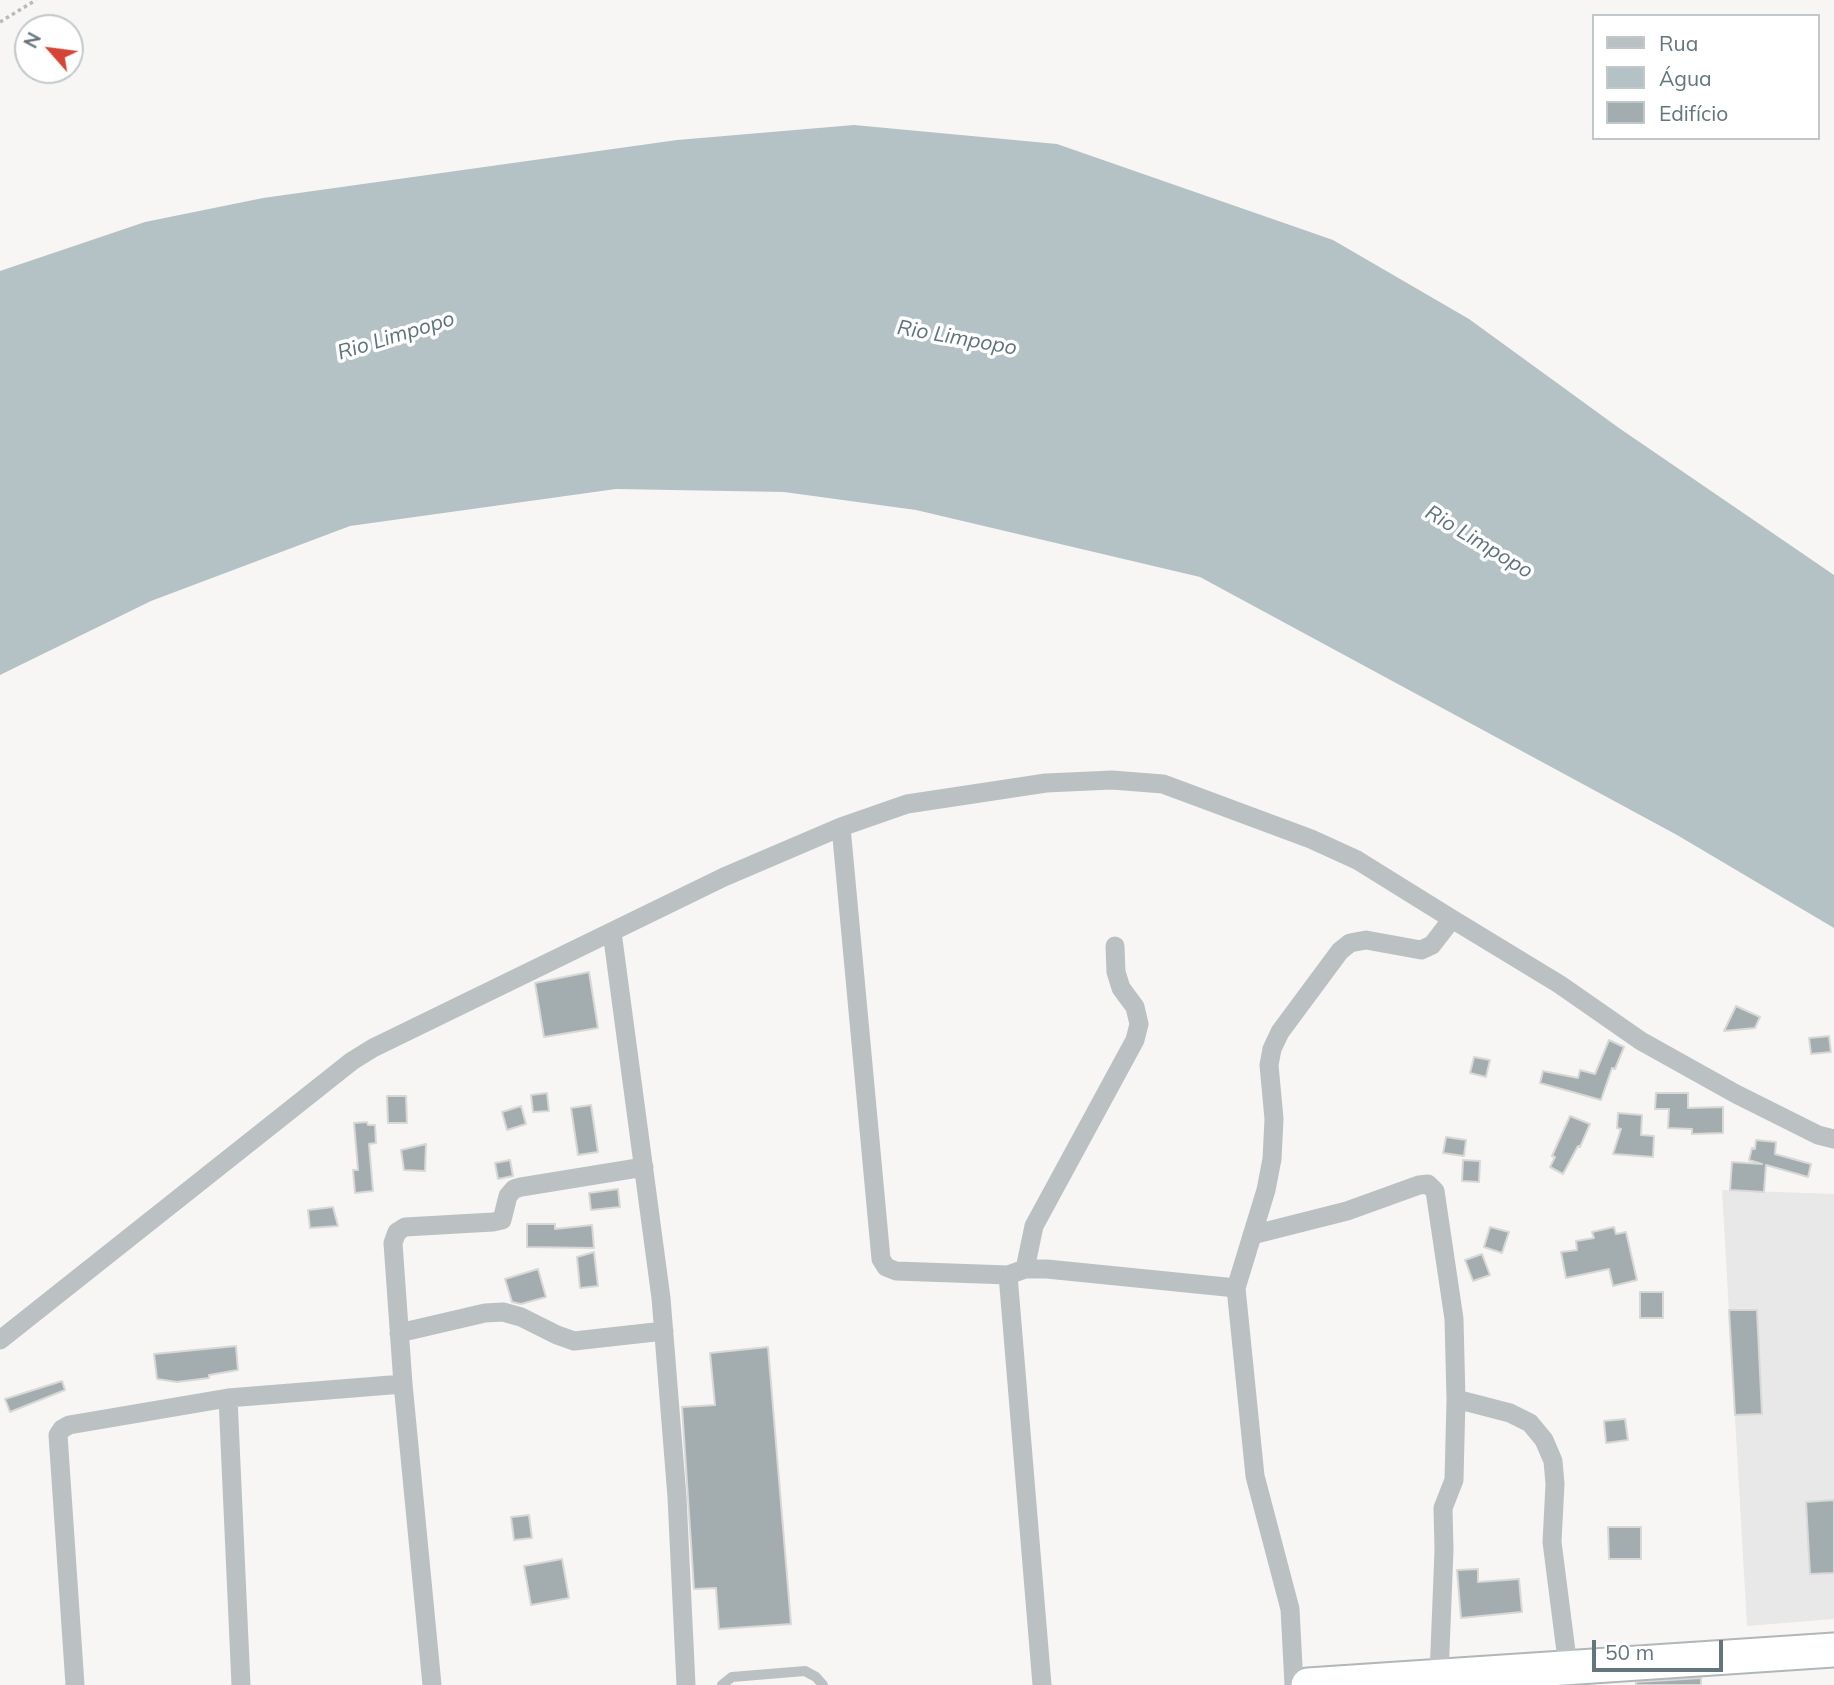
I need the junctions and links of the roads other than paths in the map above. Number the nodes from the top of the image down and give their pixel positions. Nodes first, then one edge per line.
1 (841, 827) junction
2 (1452, 919) junction
3 (612, 932) junction
4 (1115, 946) dead end
5 (1834, 1139) edge
6 (644, 1167) junction
7 (1252, 1235) junction
8 (1017, 1272) junction
9 (1236, 1288) junction
10 (664, 1331) junction
11 (399, 1332) junction
12 (0, 1340) edge
13 (403, 1384) junction
14 (228, 1398) junction
15 (1456, 1399) junction
16 (1834, 1650) edge
17 (1568, 1667) junction
18 (1439, 1676) junction
19 (1489, 1679) edge
20 (75, 1685) edge
21 (241, 1685) edge
22 (432, 1685) edge
23 (686, 1685) edge
24 (722, 1685) edge
25 (823, 1685) edge
26 (1042, 1685) edge
27 (1294, 1685) edge
28 (1308, 1685) edge

1 - 2 street
1 - 3 street
1 - 8 street
2 - 5 street
2 - 7 street
3 - 6 street
3 - 12 street
4 - 8 street
6 - 10 street
6 - 11 street
7 - 9 street
7 - 15 street
8 - 9 street
8 - 26 street
9 - 27 street
10 - 11 street
10 - 23 street
11 - 13 street
13 - 14 street
13 - 22 street
14 - 20 street
14 - 21 street
15 - 17 street
15 - 18 street
16 - 17 highway
17 - 19 highway
18 - 19 highway
18 - 28 highway
24 - 25 lane

